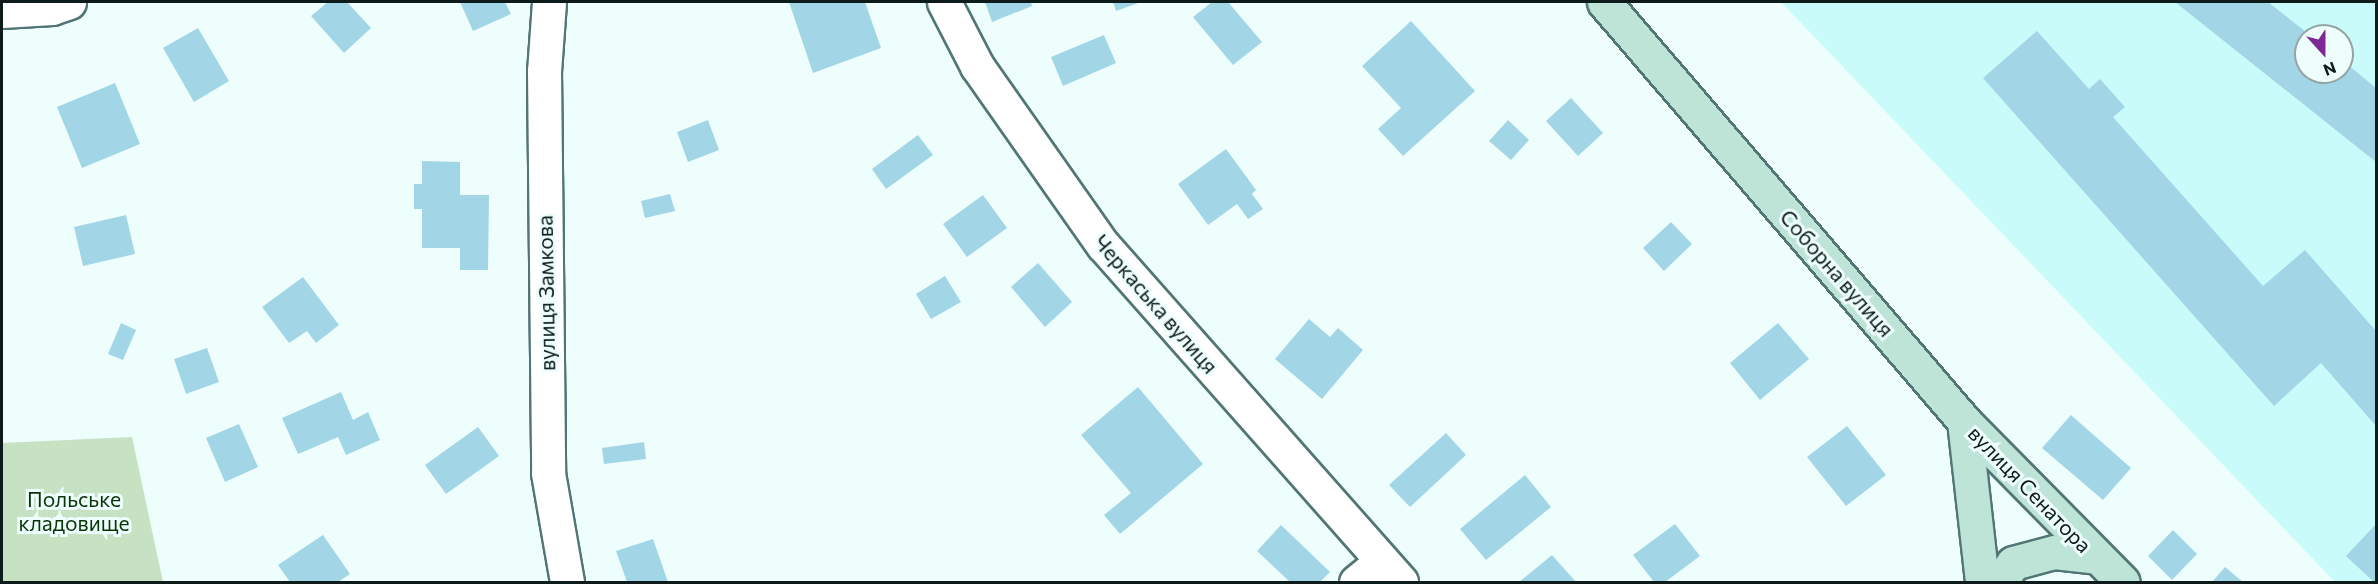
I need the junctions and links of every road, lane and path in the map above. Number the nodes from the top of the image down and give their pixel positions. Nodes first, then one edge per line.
1 (69, 2) edge
2 (549, 2) edge
3 (944, 2) edge
4 (1604, 2) edge
5 (2, 11) edge
6 (1964, 422) junction
7 (2097, 557) junction
8 (1391, 572) edge
9 (567, 582) edge
10 (1356, 582) edge
11 (1982, 582) edge
12 (2001, 582) edge
13 (2123, 582) edge

1 - 5 street
2 - 9 street, вулиця Замкова
3 - 8 street, Черкаська вулиця
4 - 6 main road, Соборна вулиця
6 - 7 main road, вулиця Сенатора
6 - 11 main road
7 - 12 main road
7 - 13 main road, вулиця Сенатора
8 - 10 street

